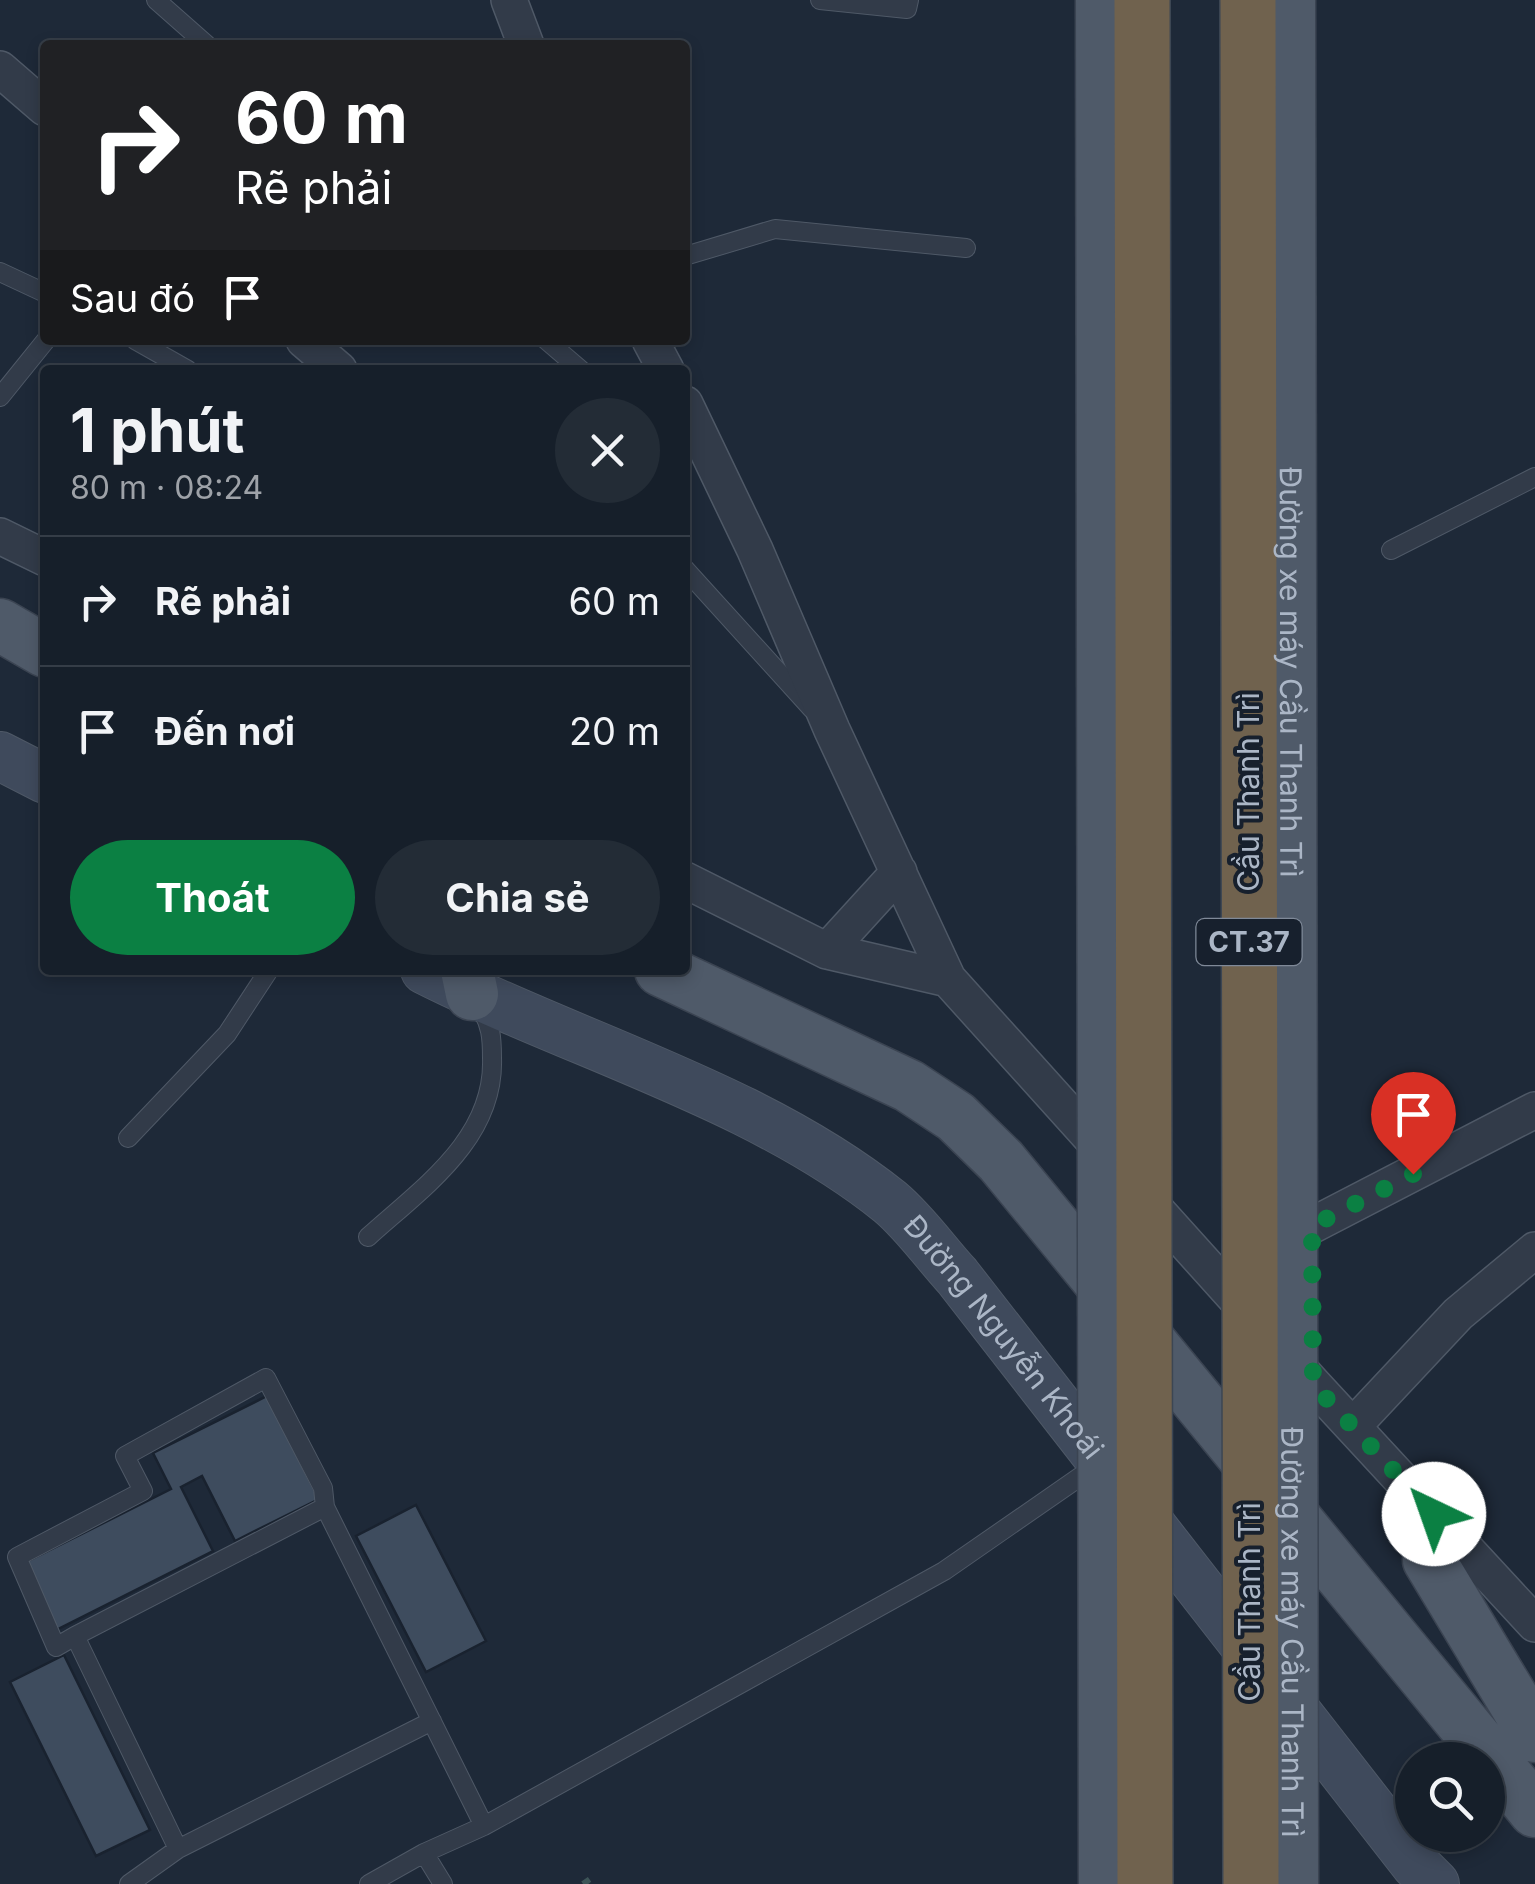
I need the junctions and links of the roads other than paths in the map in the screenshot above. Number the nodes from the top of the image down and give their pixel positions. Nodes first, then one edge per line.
1 (156, 0) edge
2 (509, 0) edge
3 (820, 0) edge
4 (909, 0) edge
5 (1102, 0) edge
6 (1142, 0) edge
7 (1248, 0) edge
8 (1291, 0) edge
9 (201, 40) edge
10 (524, 40) edge
11 (0, 69) edge
12 (40, 104) edge
13 (966, 248) dead end
14 (690, 255) edge
15 (0, 272) edge
16 (40, 290) edge
17 (42, 345) edge
18 (143, 345) edge
19 (552, 345) edge
20 (179, 365) edge
21 (575, 365) edge
22 (0, 398) edge
23 (695, 439) edge
24 (1535, 478) edge
25 (0, 536) edge
26 (1391, 550) dead end
27 (40, 556) edge
28 (690, 574) edge
29 (0, 626) edge
30 (40, 649) edge
31 (832, 730) junction
32 (0, 756) edge
33 (40, 776) edge
34 (899, 872) junction
35 (690, 883) edge
36 (826, 951) junction
37 (267, 975) edge
38 (444, 975) edge
39 (672, 975) edge
40 (948, 979) junction
41 (470, 982) edge
42 (1535, 1110) edge
43 (128, 1138) dead end
44 (1312, 1226) junction
45 (368, 1237) dead end
46 (1535, 1250) edge
47 (1313, 1384) junction
48 (1353, 1426) junction
49 (1099, 1458) junction
50 (325, 1507) junction
51 (1434, 1514) junction
52 (1535, 1624) edge
53 (75, 1636) junction
54 (432, 1721) junction
55 (1535, 1736) edge
56 (1535, 1811) edge
57 (484, 1826) junction
58 (178, 1848) junction
59 (424, 1852) junction
60 (129, 1884) edge
61 (369, 1884) edge
62 (443, 1884) edge
63 (1106, 1884) edge
64 (1145, 1884) edge
65 (1251, 1884) edge
66 (1292, 1884) edge
67 (1435, 1884) edge

1 - 9 lane
2 - 10 street
3 - 4 lane
5 - 63 main road, bridge
6 - 64 highway, bridge
7 - 65 highway, Cầu Thanh Trì / CT.37, bridge
8 - 44 street
8 - 66 main road, Đường xe máy Cầu Thanh Trì, bridge
11 - 12 street
13 - 14 lane
15 - 16 lane
17 - 22 lane
18 - 20 lane
19 - 21 lane
23 - 31 street
24 - 26 lane
25 - 27 street
28 - 31 lane
29 - 30 main road
31 - 34 street
32 - 33 street
34 - 36 street
34 - 40 street
35 - 36 street
36 - 40 street
37 - 43 lane
38 - 41 street, Đường Nguyễn Khoái
39 - 56 main road
40 - 47 street
41 - 45 lane
41 - 49 street, Đường Nguyễn Khoái
42 - 44 street
44 - 47 street
46 - 48 street
47 - 48 street
48 - 51 street
49 - 57 lane
49 - 67 street, Đường Nguyễn Khoái
50 - 53 lane
50 - 53 lane
50 - 54 lane
51 - 52 street
51 - 55 main road
53 - 58 lane
54 - 57 lane
54 - 58 lane
57 - 59 lane
58 - 60 lane
59 - 61 lane
59 - 62 lane

